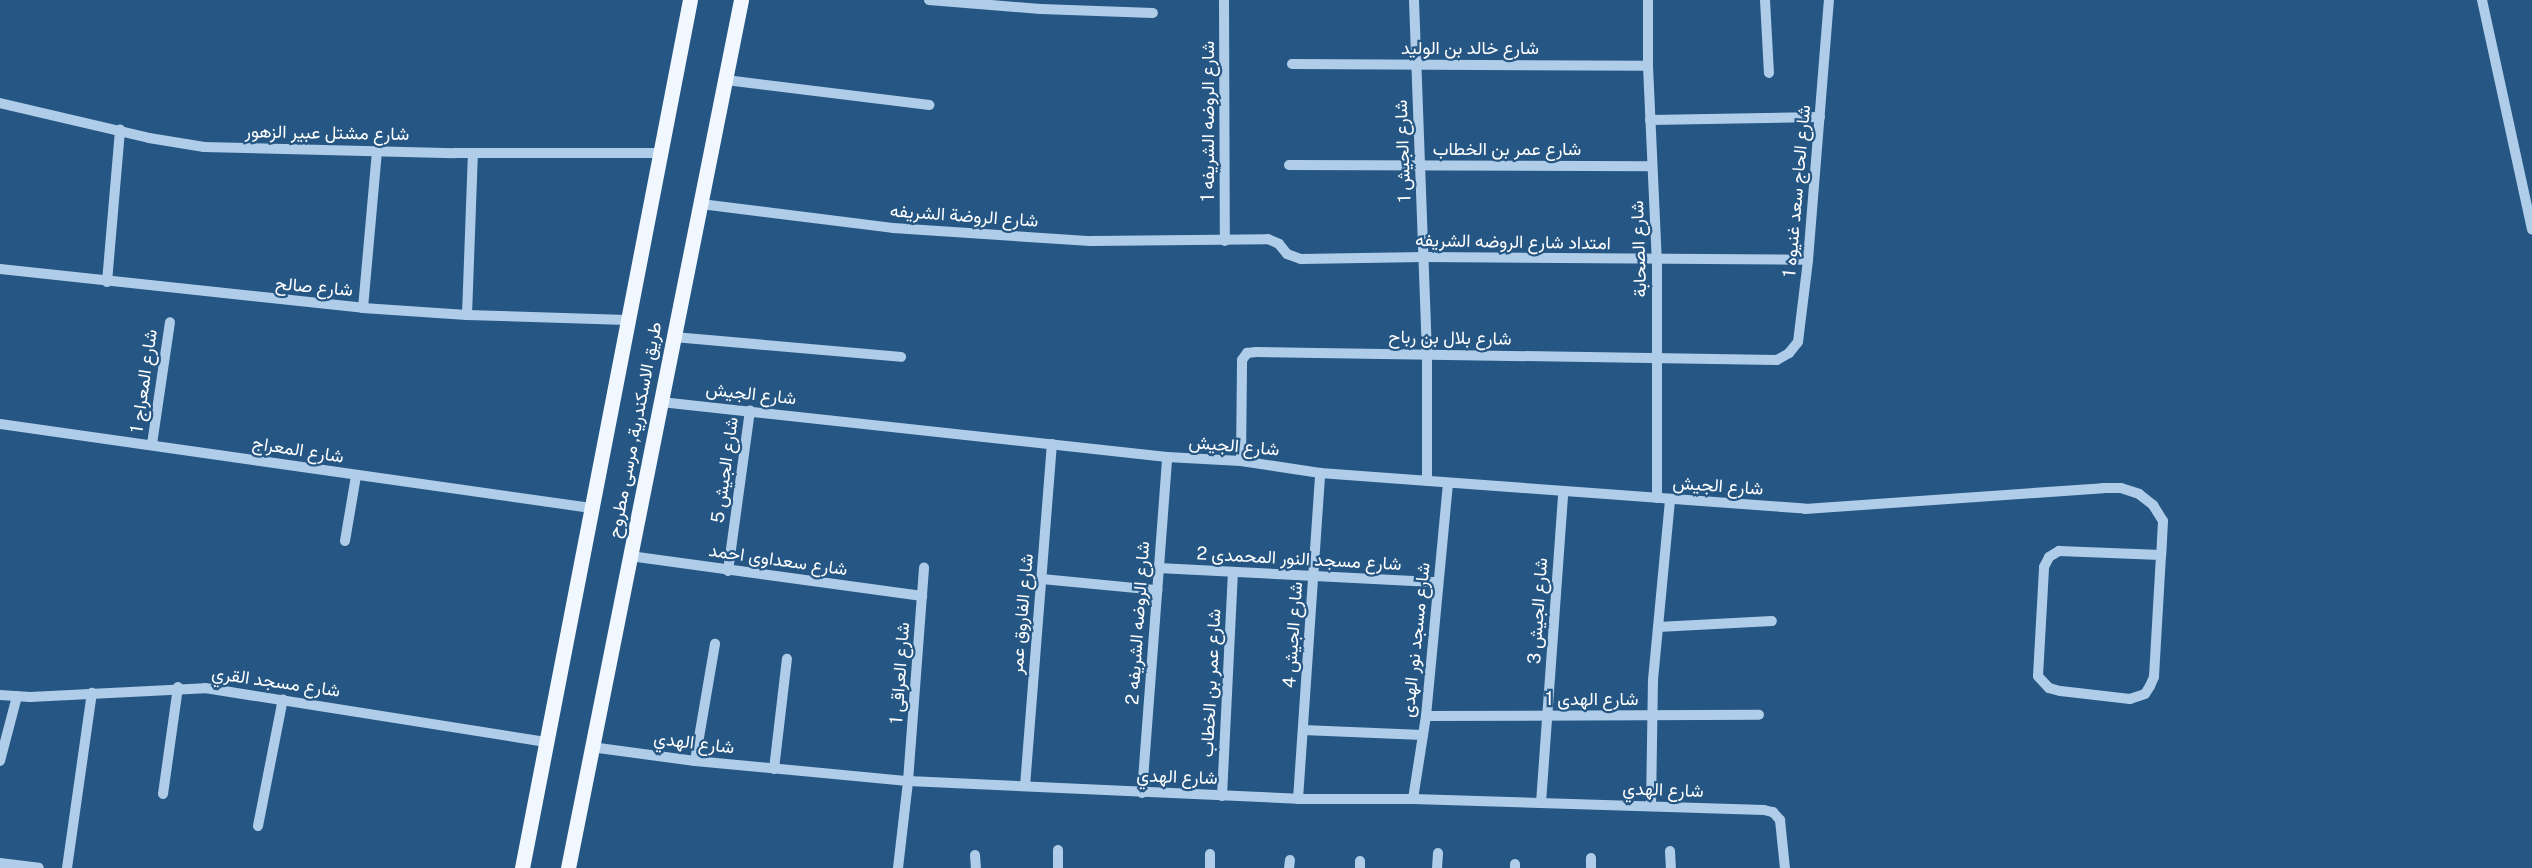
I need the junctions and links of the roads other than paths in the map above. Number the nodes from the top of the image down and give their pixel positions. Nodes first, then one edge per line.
1 (690, 0) edge
2 (741, 0) edge
3 (929, 0) edge
4 (1224, 0) edge
5 (1414, 0) edge
6 (1648, 0) edge
7 (1765, 0) edge
8 (1829, 0) edge
9 (2482, 0) edge
10 (1154, 13) dead end
11 (1292, 64) dead end
12 (1416, 64) junction
13 (1648, 66) junction
14 (1769, 73) dead end
15 (726, 80) junction
16 (0, 103) edge
17 (929, 105) dead end
18 (1820, 117) junction
19 (1650, 120) junction
20 (120, 130) junction
21 (377, 151) junction
22 (473, 153) junction
23 (658, 153) junction
24 (1289, 165) dead end
25 (1420, 165) junction
26 (1652, 166) junction
27 (701, 204) junction
28 (2532, 230) edge
29 (1225, 241) junction
30 (1424, 257) junction
31 (1808, 260) junction
32 (1657, 261) junction
33 (0, 269) edge
34 (106, 282) junction
35 (363, 308) junction
36 (467, 315) junction
37 (627, 320) junction
38 (170, 322) dead end
39 (674, 337) junction
40 (1426, 355) junction
41 (901, 357) dead end
42 (1658, 357) junction
43 (1762, 359) joint
44 (661, 402) junction
45 (750, 410) junction
46 (0, 424) edge
47 (152, 444) junction
48 (1052, 444) junction
49 (1167, 457) junction
50 (1241, 461) junction
51 (1320, 472) junction
52 (356, 476) junction
53 (1427, 481) junction
54 (1448, 483) junction
55 (1563, 493) junction
56 (1657, 498) junction
57 (1670, 499) junction
58 (591, 508) junction
59 (345, 542) dead end
60 (2161, 555) junction
61 (630, 556) junction
62 (924, 568) dead end
63 (1158, 568) junction
64 (728, 571) junction
65 (1233, 572) junction
66 (1313, 577) junction
67 (1042, 579) junction
68 (1438, 582) junction
69 (1157, 590) junction
70 (922, 596) junction
71 (1772, 621) dead end
72 (1658, 627) junction
73 (715, 644) dead end
74 (787, 659) dead end
75 (178, 687) junction
76 (92, 693) junction
77 (0, 695) edge
78 (17, 696) junction
79 (283, 699) junction
80 (1759, 715) dead end
81 (1426, 716) junction
82 (1546, 716) junction
83 (1653, 716) junction
84 (1303, 730) junction
85 (1423, 735) junction
86 (546, 742) junction
87 (591, 747) junction
88 (0, 761) edge
89 (695, 761) junction
90 (774, 769) junction
91 (908, 781) junction
92 (1024, 786) junction
93 (1142, 793) junction
94 (164, 794) dead end
95 (1222, 796) junction
96 (1298, 799) junction
97 (1413, 799) junction
98 (1541, 803) junction
99 (1651, 806) junction
100 (258, 826) dead end
101 (1058, 850) dead end
102 (1670, 851) dead end
103 (1438, 853) dead end
104 (1210, 854) dead end
105 (975, 855) dead end
106 (0, 863) edge
107 (39, 868) edge
108 (67, 868) edge
109 (522, 868) edge
110 (568, 868) edge
111 (898, 868) edge
112 (976, 868) edge
113 (1058, 868) edge
114 (1210, 868) edge
115 (1437, 868) edge
116 (1671, 868) edge
117 (1785, 868) edge

1 - 23 main road, طريق الاسكندرية, مرسى مطروح
2 - 15 main road, طريق الاسكندرية, مرسى مطروح
3 - 10 street
4 - 29 street, شارع الروضه الشريفه 1
5 - 12 street, شارع الجيش 1
6 - 13 street, شارع الصحابة
7 - 14 street
8 - 18 street, شارع الحاج سعد غنيوه 1
9 - 28 street
11 - 12 street, شارع خالد بن الوليد
12 - 13 street, شارع خالد بن الوليد
12 - 25 street, شارع الجيش 1
13 - 19 street, شارع الصحابة
15 - 17 street
15 - 27 main road, طريق الاسكندرية, مرسى مطروح
16 - 20 street, شارع مشتل عبير الزهور
18 - 19 street
18 - 31 street, شارع الحاج سعد غنيوه 1
19 - 26 street, شارع الصحابة
20 - 21 street, شارع مشتل عبير الزهور
20 - 34 street
21 - 22 street, شارع مشتل عبير الزهور
21 - 35 street
22 - 23 street, شارع مشتل عبير الزهور
22 - 36 street
23 - 37 main road, طريق الاسكندرية, مرسى مطروح
24 - 25 street, شارع عمر بن الخطاب
25 - 26 street, شارع عمر بن الخطاب
25 - 30 street, شارع الجيش 1
26 - 32 street, شارع الصحابة
27 - 29 street, شارع الروضة الشريفه
27 - 39 main road, طريق الاسكندرية, مرسى مطروح
29 - 30 street, امتداد شارع الروضه الشريفه
30 - 32 street, امتداد شارع الروضه الشريفه
30 - 40 street, شارع الجيش 1
31 - 32 street, امتداد شارع الروضه الشريفه
31 - 43 street, شارع الحاج سعد غنيوه 1
32 - 42 street, شارع الصحابة
33 - 34 street, شارع صالح
34 - 35 street, شارع صالح
35 - 36 street, شارع صالح
36 - 37 street, شارع صالح
37 - 58 main road, طريق الاسكندرية, مرسى مطروح
38 - 47 street, شارع المعراج 1
39 - 41 street
39 - 44 main road, طريق الاسكندرية, مرسى مطروح
40 - 42 street, شارع بلال بن رباح
40 - 50 street, شارع بلال بن رباح
40 - 53 street, شارع الجيش 1
42 - 43 street, شارع بلال بن رباح
42 - 56 street, شارع الصحابة
44 - 45 street, شارع الجيش
44 - 61 main road, طريق الاسكندرية, مرسى مطروح
45 - 48 street, شارع الجيش
45 - 64 street, شارع الجيش 5
46 - 47 street, شارع المعراج
47 - 52 street, شارع المعراج
48 - 49 street, شارع الجيش
48 - 67 street, شارع الفاروق عمر
49 - 50 street, شارع الجيش
49 - 63 street, شارع الروضه الشريفه 2
50 - 51 street, شارع الجيش
51 - 53 street, شارع الجيش
51 - 66 street, شارع الجيش 4
52 - 58 street, شارع المعراج
52 - 59 street
53 - 54 street, شارع الجيش
54 - 55 street, شارع الجيش
54 - 68 street, شارع مسجد نور الهدى
55 - 56 street, شارع الجيش
55 - 82 street, شارع الجيش 3
56 - 57 street, شارع الجيش
57 - 60 street, شارع الجيش
57 - 72 street
58 - 86 main road, طريق الاسكندرية, مرسى مطروح
60 - 60 street, شارع الجيش
61 - 64 street, شارع سعداوى احمد
61 - 87 main road, طريق الاسكندرية, مرسى مطروح
62 - 70 street, شارع العراقى 1
63 - 65 street, شارع مسجد النور المحمدى 2
63 - 69 street, شارع الروضه الشريفه 2
64 - 70 street, شارع سعداوى احمد
65 - 66 street, شارع مسجد النور المحمدى 2
65 - 95 street, شارع عمر بن الخطاب
66 - 68 street, شارع مسجد النور المحمدى 2
66 - 84 street, شارع الجيش 4
67 - 69 street
67 - 92 street, شارع الفاروق عمر
68 - 81 street, شارع مسجد نور الهدى
69 - 93 street, شارع الروضه الشريفه 2
70 - 91 street, شارع العراقى 1
71 - 72 street
72 - 83 street
73 - 89 street
74 - 90 street
75 - 76 street, شارع مسجد القري
75 - 79 street, شارع مسجد القري
75 - 94 street
76 - 78 street, شارع مسجد القري
76 - 108 street
77 - 78 street, شارع مسجد القري
78 - 88 street
79 - 86 street, شارع مسجد القري
79 - 100 street
80 - 83 street, شارع الهدى 1
81 - 82 street, شارع الهدى 1
81 - 85 street, شارع مسجد نور الهدى
82 - 83 street, شارع الهدى 1
82 - 98 street, شارع الجيش 3
83 - 99 street
84 - 85 street
84 - 96 street, شارع الجيش 4
85 - 97 street, شارع مسجد نور الهدى
86 - 109 main road, طريق الاسكندرية, مرسى مطروح
87 - 89 street, شارع الهدي
87 - 110 main road, طريق الاسكندرية, مرسى مطروح
89 - 90 street, شارع الهدي
90 - 91 street, شارع الهدي
91 - 92 street, شارع الهدي
91 - 111 street, شارع العراقى 1
92 - 93 street, شارع الهدي
93 - 95 street, شارع الهدي
95 - 96 street, شارع الهدي
96 - 97 street, شارع الهدي
97 - 98 street, شارع الهدي
98 - 99 street, شارع الهدي
99 - 117 street, شارع الهدي
101 - 113 street
102 - 116 street
103 - 115 street
104 - 114 street
105 - 112 street
106 - 107 street

